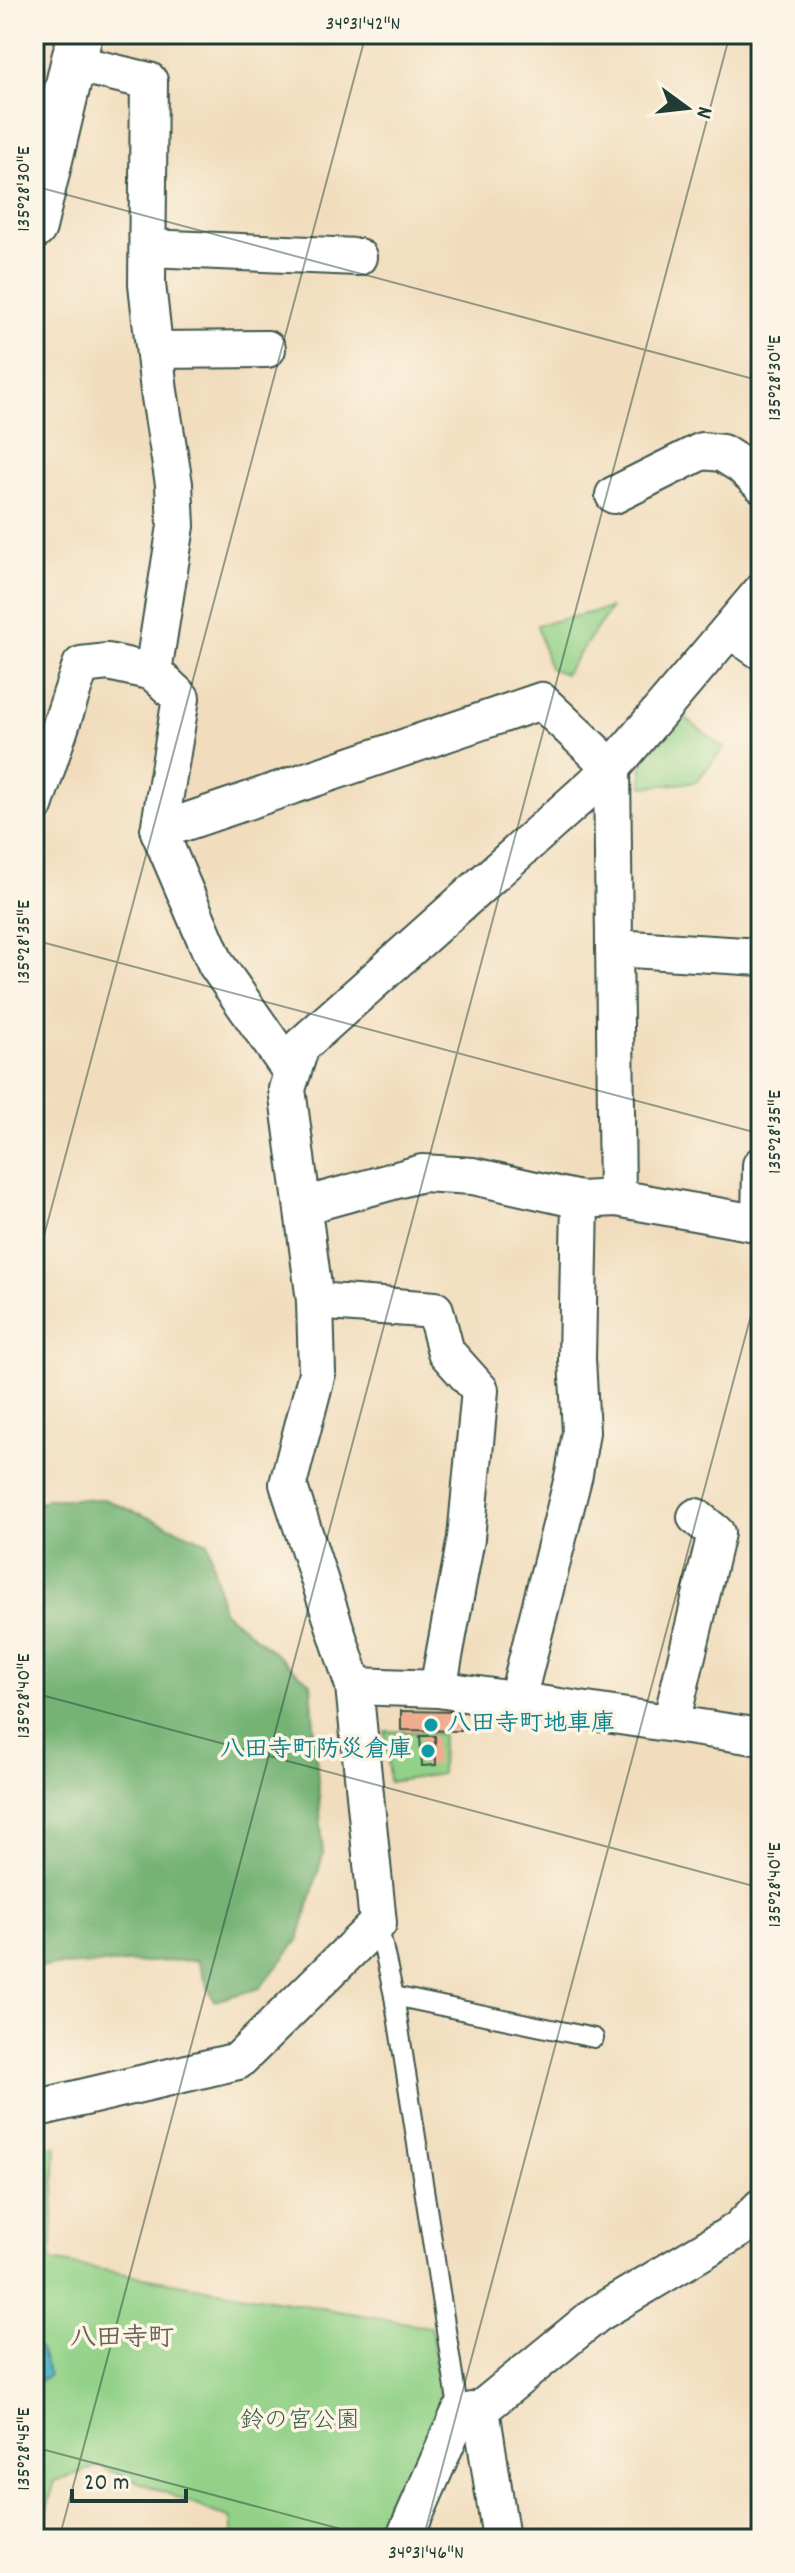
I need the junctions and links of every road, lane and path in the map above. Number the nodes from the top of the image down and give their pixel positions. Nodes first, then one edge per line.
1 (76, 48) edge
2 (34, 227) edge
3 (148, 248) junction
4 (358, 257) dead end
5 (267, 349) dead end
6 (155, 350) junction
7 (761, 484) edge
8 (614, 495) dead end
9 (761, 592) edge
10 (730, 630) junction
11 (761, 651) edge
12 (153, 672) junction
13 (612, 768) junction
14 (34, 806) edge
15 (159, 831) junction
16 (614, 948) junction
17 (761, 957) edge
18 (292, 1073) junction
19 (761, 1165) edge
20 (617, 1198) junction
21 (580, 1200) junction
22 (303, 1206) junction
23 (761, 1224) edge
24 (315, 1301) junction
25 (696, 1517) dead end
26 (354, 1686) junction
27 (438, 1689) junction
28 (517, 1700) junction
29 (671, 1723) junction
30 (761, 1737) edge
31 (378, 1923) junction
32 (394, 1996) junction
33 (594, 2038) dead end
34 (34, 2109) edge
35 (761, 2207) edge
36 (470, 2411) junction
37 (404, 2539) edge
38 (501, 2539) edge

1 - 2 street
1 - 3 street
3 - 4 street
3 - 6 street
5 - 6 street
6 - 12 street
7 - 8 street
9 - 10 street
10 - 11 street
10 - 13 street
12 - 14 street
12 - 15 street
13 - 15 street
13 - 16 street
13 - 18 street
15 - 18 street
16 - 17 street
16 - 20 street
18 - 22 street
19 - 23 street
20 - 21 street
20 - 23 street
21 - 22 street
21 - 28 street
22 - 24 street
24 - 26 street
24 - 27 street
25 - 29 street
26 - 27 street
26 - 31 street
27 - 28 street
28 - 29 street
29 - 30 street
31 - 32 lane
31 - 34 street
32 - 33 lane
32 - 36 lane
35 - 36 street
36 - 37 street
36 - 38 street

